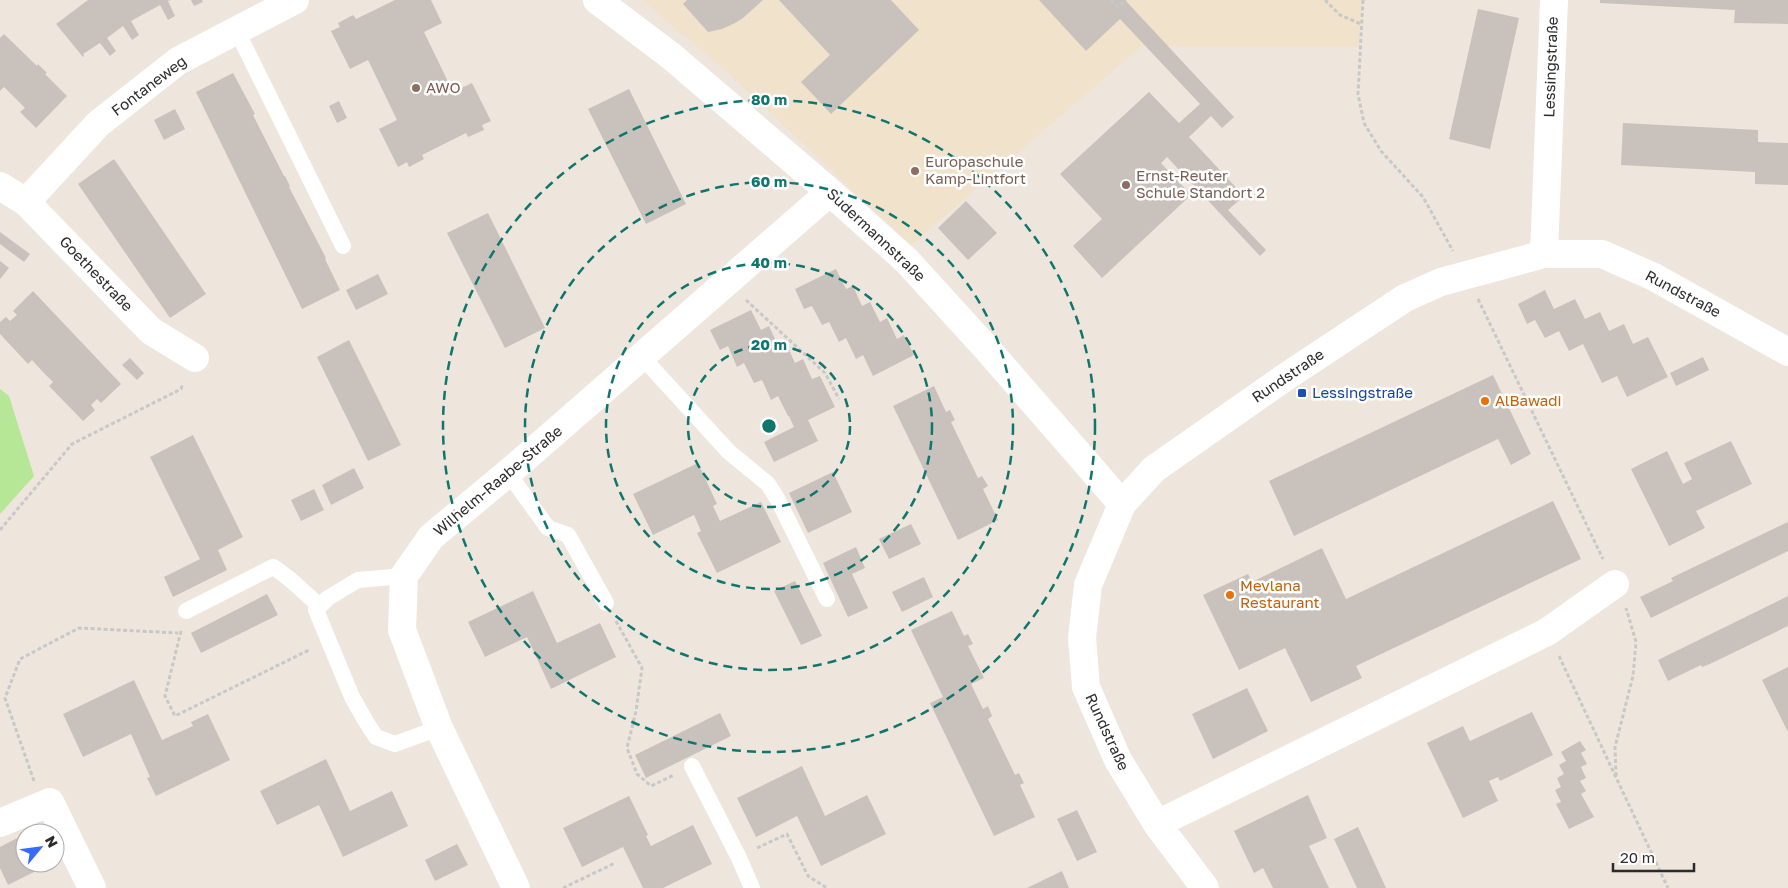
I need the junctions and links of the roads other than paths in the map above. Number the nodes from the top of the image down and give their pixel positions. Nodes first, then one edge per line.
1 (295, 0) edge
2 (597, 0) edge
3 (1554, 0) edge
4 (237, 30) junction
5 (0, 186) edge
6 (830, 192) junction
7 (26, 202) junction
8 (343, 246) dead end
9 (1544, 254) junction
10 (1788, 352) edge
11 (642, 357) junction
12 (195, 358) road end
13 (508, 473) junction
14 (1122, 504) junction
15 (404, 576) junction
16 (1616, 584) road end
17 (827, 599) dead end
18 (606, 603) road end
19 (320, 606) junction
20 (186, 612) road end
21 (439, 728) junction
22 (692, 766) road end
23 (0, 823) edge
24 (1157, 824) junction
25 (92, 888) edge
26 (516, 888) edge
27 (752, 888) edge
28 (1205, 888) edge

1 - 4 street, Fontaneweg
2 - 6 street, Sudermannstraße
3 - 9 street, Lessingstraße
4 - 7 street, Fontaneweg
4 - 8 lane
5 - 7 street, Goethestraße
6 - 11 street, Wilhelm-Raabe-Straße
6 - 14 street, Sudermannstraße
7 - 12 street, Goethestraße
9 - 10 street, Rundstraße
9 - 14 street, Rundstraße
11 - 13 street, Wilhelm-Raabe-Straße
11 - 17 lane
13 - 15 street, Wilhelm-Raabe-Straße
13 - 18 lane
14 - 24 street, Rundstraße
15 - 19 lane
15 - 21 street
16 - 24 street
19 - 20 lane
19 - 21 lane
21 - 26 street
22 - 27 lane
23 - 25 street
24 - 28 street, Rundstraße

